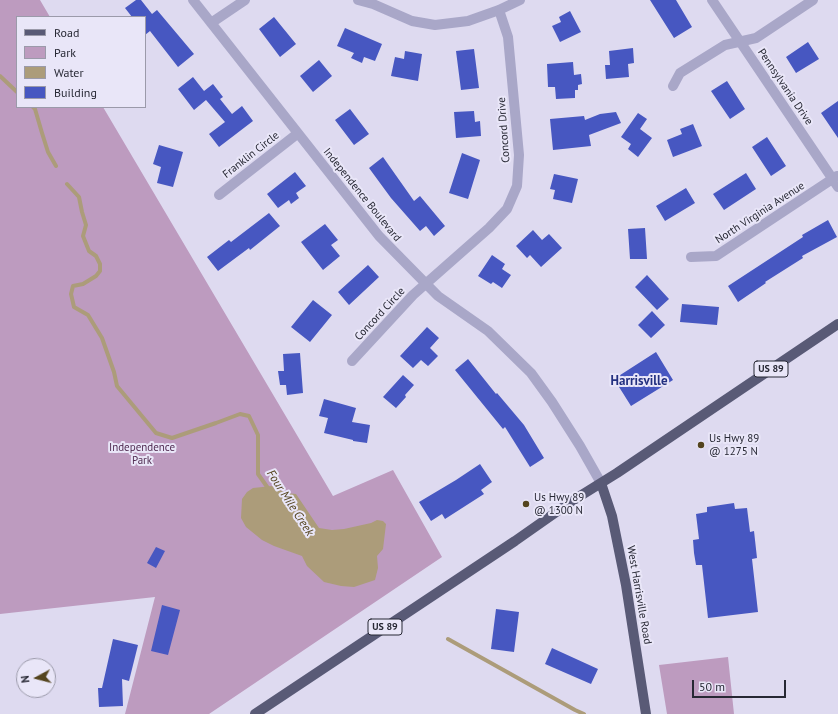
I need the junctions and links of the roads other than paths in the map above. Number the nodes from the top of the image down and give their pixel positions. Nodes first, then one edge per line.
1 (193, 0) edge
2 (245, 0) edge
3 (358, 0) edge
4 (520, 0) edge
5 (712, 0) edge
6 (813, 0) edge
7 (499, 10) junction
8 (212, 23) junction
9 (740, 41) junction
10 (673, 86) dead end
11 (297, 134) junction
12 (836, 181) edge
13 (219, 195) dead end
14 (691, 257) dead end
15 (426, 283) junction
16 (838, 324) edge
17 (352, 362) dead end
18 (601, 483) junction
19 (255, 714) edge
20 (646, 714) edge

1 - 8 street, Independence Boulevard
2 - 8 street
3 - 7 street
4 - 7 street
5 - 9 street, Pennsylvania Drive
6 - 9 street
7 - 15 street, Concord Drive
8 - 11 street, Independence Boulevard
9 - 10 street
9 - 12 street, Pennsylvania Drive
11 - 13 street, Franklin Circle
11 - 15 street, Independence Boulevard
12 - 14 street, North Virginia Avenue
15 - 17 street, Concord Circle
15 - 18 street, Independence Boulevard
16 - 18 main road, US 89
18 - 19 main road, US 89
18 - 20 main road, West Harrisville Road

